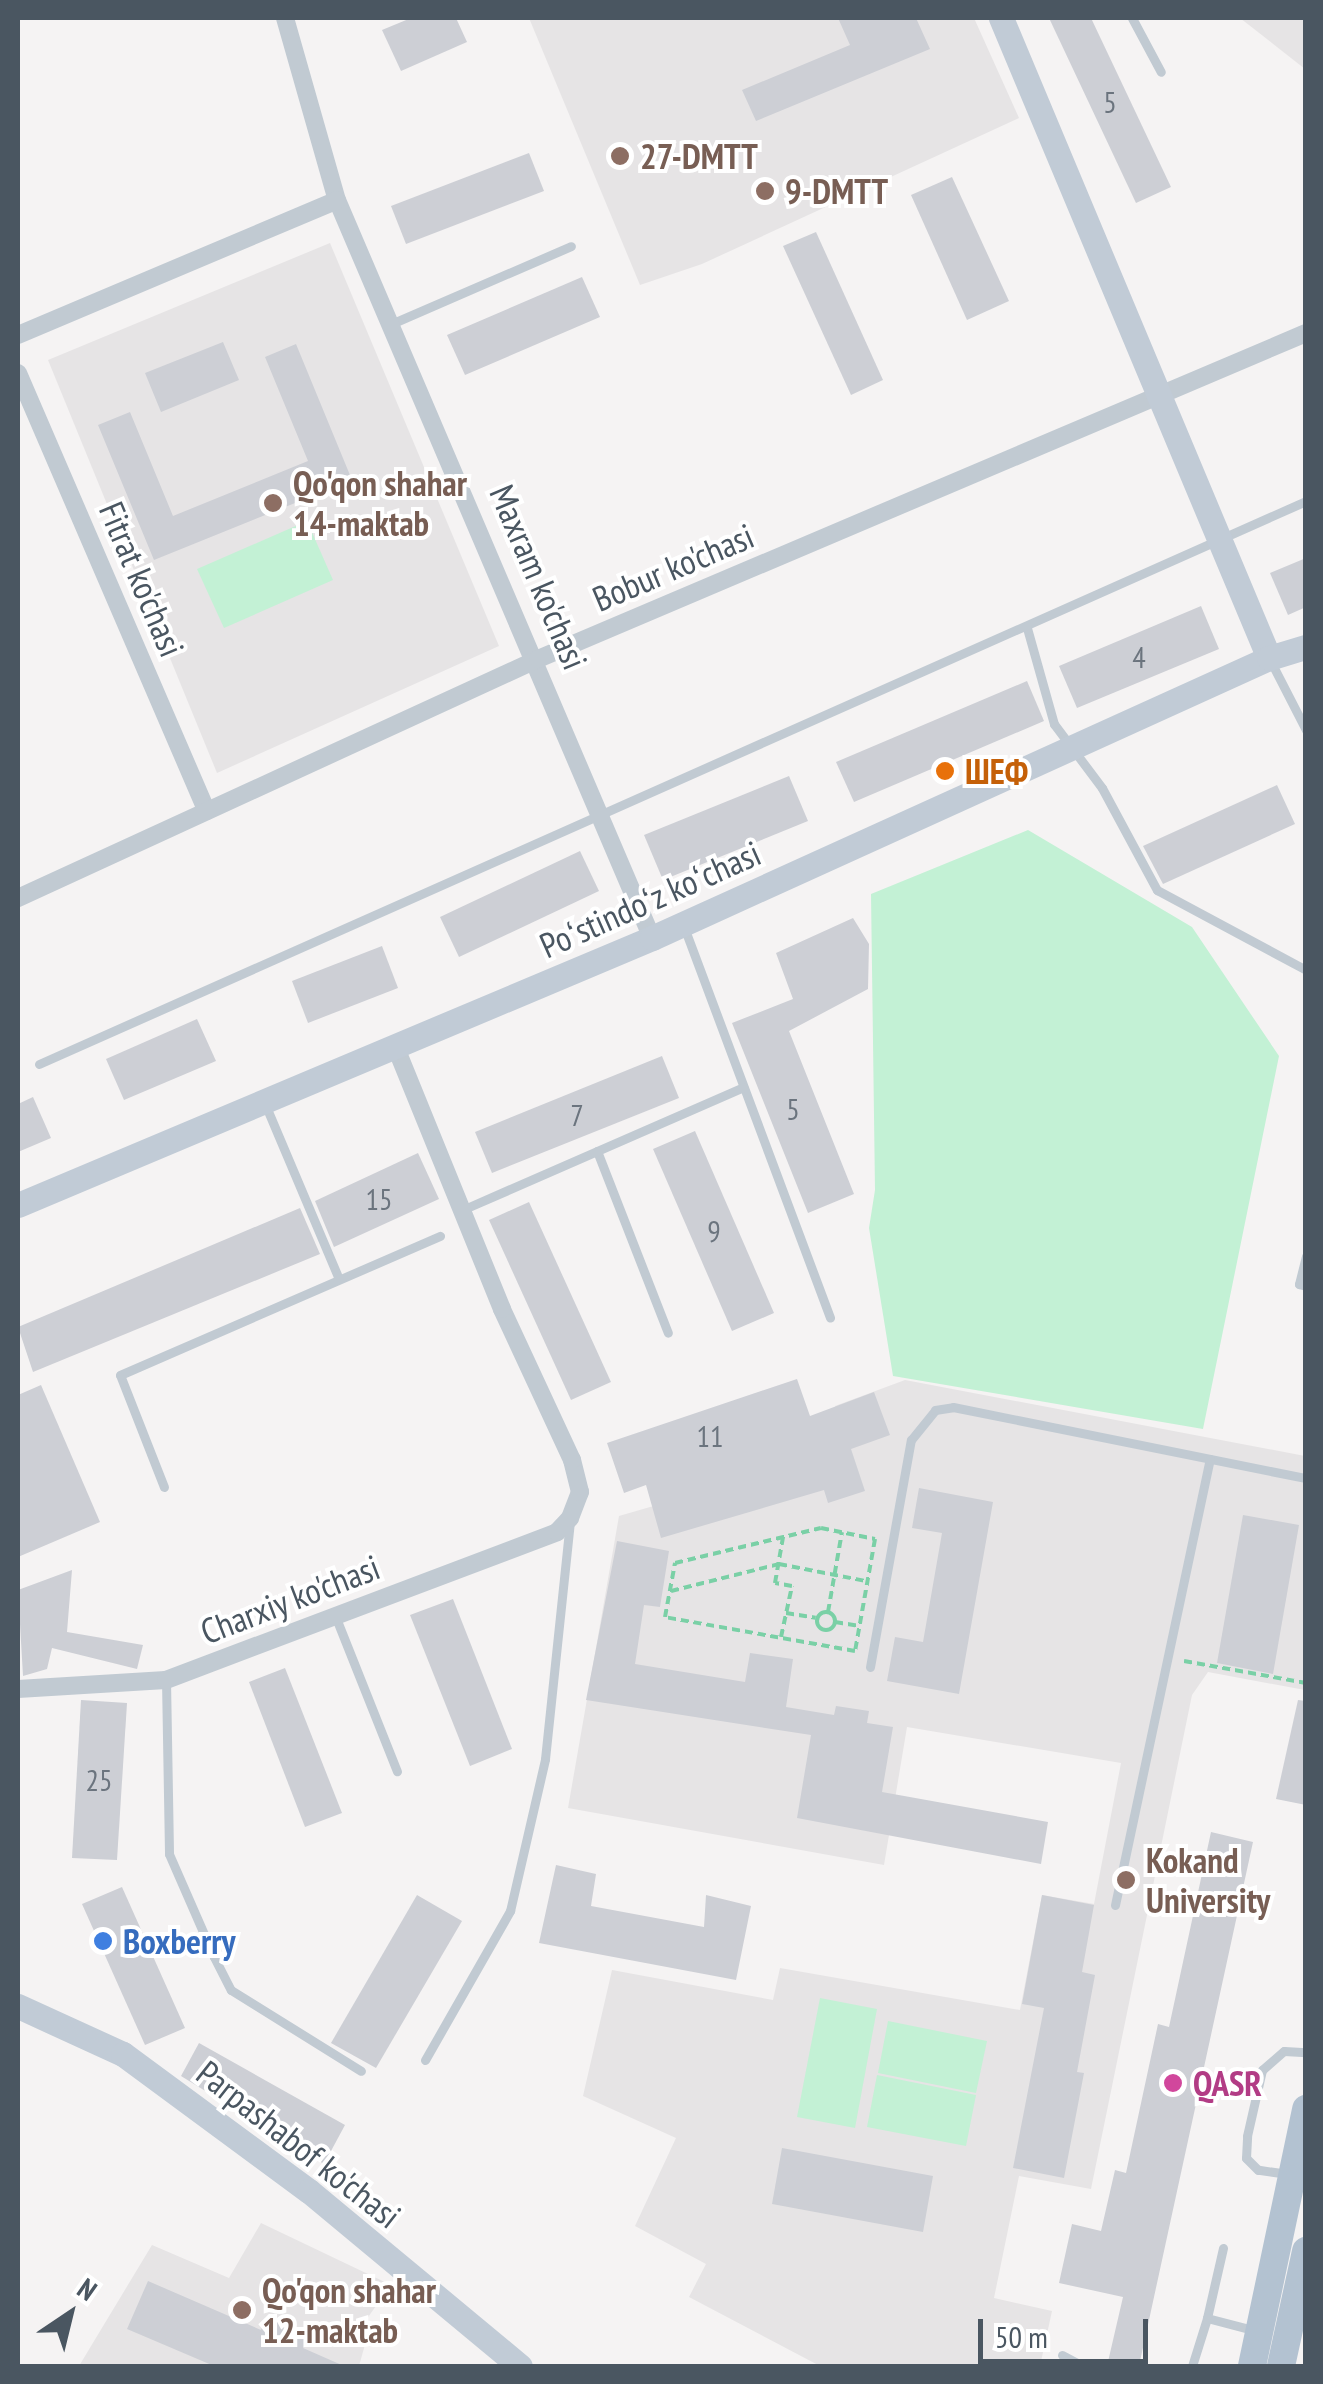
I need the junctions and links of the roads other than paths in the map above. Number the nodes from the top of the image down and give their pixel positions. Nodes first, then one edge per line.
1 (282, 18) edge
2 (1004, 18) edge
3 (1132, 18) edge
4 (1161, 72) dead end
5 (337, 200) junction
6 (570, 246) dead end
7 (391, 324) junction
8 (1306, 333) edge
9 (18, 335) edge
10 (18, 373) edge
11 (1160, 392) junction
12 (1306, 502) edge
13 (1220, 541) junction
14 (1027, 628) junction
15 (1306, 647) edge
16 (1269, 658) junction
17 (538, 659) junction
18 (1306, 730) edge
19 (1072, 751) junction
20 (207, 812) junction
21 (603, 818) junction
22 (18, 898) edge
23 (683, 924) junction
24 (652, 938) junction
25 (1306, 970) edge
26 (395, 1046) junction
27 (39, 1064) dead end
28 (742, 1087) junction
29 (264, 1101) junction
30 (597, 1151) junction
31 (18, 1205) edge
32 (462, 1210) junction
33 (440, 1236) dead end
34 (1306, 1256) edge
35 (339, 1279) junction
36 (1306, 1286) edge
37 (830, 1318) dead end
38 (668, 1333) dead end
39 (1210, 1458) junction
40 (1306, 1478) edge
41 (164, 1486) dead end
42 (570, 1518) junction
43 (336, 1618) junction
44 (870, 1667) dead end
45 (166, 1680) junction
46 (18, 1689) edge
47 (397, 1770) dead end
48 (1114, 1905) dead end
49 (18, 2006) edge
50 (1306, 2052) edge
51 (425, 2060) dead end
52 (362, 2071) dead end
53 (1306, 2109) edge
54 (1292, 2174) junction
55 (1223, 2248) dead end
56 (1306, 2251) edge
57 (1207, 2318) junction
58 (1259, 2332) junction
59 (1062, 2354) dead end
60 (520, 2366) edge
61 (1083, 2366) edge
62 (1192, 2366) edge
63 (1252, 2366) edge
64 (1281, 2366) edge

1 - 5 street, Maxram ko'chasi
2 - 11 main road
3 - 4 lane
5 - 7 street, Maxram ko'chasi
5 - 9 street
6 - 7 lane
7 - 17 street, Maxram ko'chasi
8 - 11 street, Bobur ko'chasi
10 - 20 street, Fitrat ko'chasi
11 - 13 main road
11 - 17 street, Bobur ko'chasi
12 - 13 lane
13 - 14 lane
13 - 16 main road
14 - 19 lane
14 - 21 lane
15 - 16 main road, Poʻstindoʻz koʻchasi
16 - 18 lane
16 - 19 main road, Poʻstindoʻz koʻchasi
17 - 20 street, Bobur ko'chasi
17 - 21 street, Maxram ko'chasi
19 - 23 main road, Poʻstindoʻz koʻchasi
19 - 25 lane
20 - 22 street, Bobur ko'chasi
21 - 24 street, Maxram ko'chasi
21 - 27 lane
23 - 24 main road, Poʻstindoʻz koʻchasi
23 - 28 lane
24 - 26 main road, Poʻstindoʻz koʻchasi
26 - 29 main road, Poʻstindoʻz koʻchasi
26 - 32 street
28 - 30 lane
28 - 37 lane
29 - 31 main road, Poʻstindoʻz koʻchasi
29 - 35 lane
30 - 32 lane
30 - 38 lane
32 - 42 street
33 - 35 lane
34 - 36 lane
35 - 41 lane
39 - 40 lane
39 - 44 lane
39 - 48 lane
42 - 43 street, Charxiy ko'chasi
42 - 51 lane
43 - 45 street, Charxiy ko'chasi
43 - 47 lane
45 - 46 street, Charxiy ko'chasi
45 - 52 lane
49 - 60 main road, Parpashabof ko'chasi
50 - 54 lane
53 - 54 main road
54 - 58 main road
55 - 57 lane
56 - 64 main road
57 - 58 lane
57 - 62 lane
58 - 63 main road
59 - 61 lane

